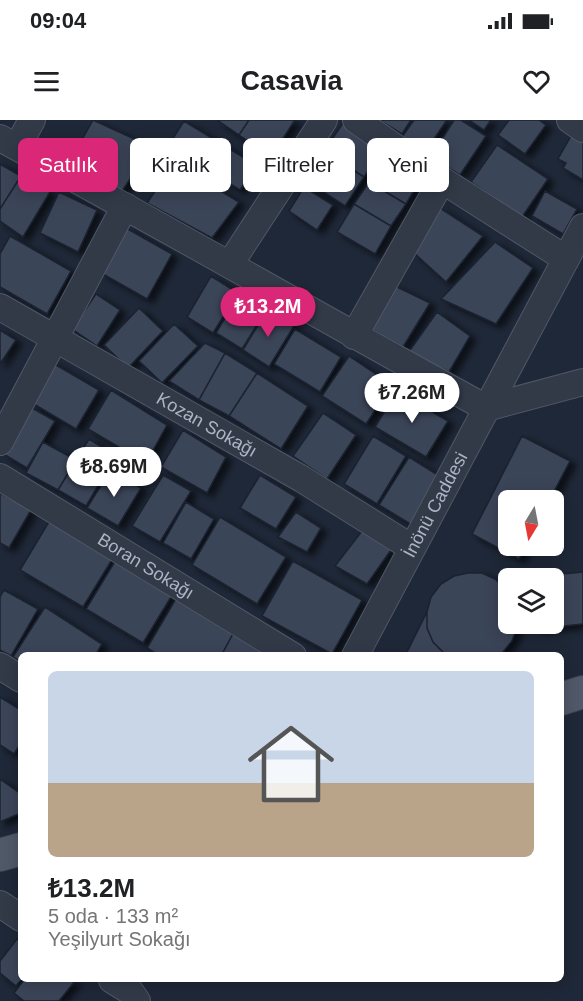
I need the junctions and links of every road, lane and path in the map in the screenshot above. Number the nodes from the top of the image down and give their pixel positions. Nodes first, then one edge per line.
1 (32, 120) edge
2 (324, 120) edge
3 (356, 120) edge
4 (570, 120) edge
5 (583, 129) edge
6 (382, 138) edge
7 (8, 143) edge
8 (449, 184) edge
9 (435, 192) edge
10 (125, 206) junction
11 (583, 227) edge
12 (566, 259) junction
13 (230, 264) junction
14 (0, 307) edge
15 (354, 336) junction
16 (56, 339) junction
17 (583, 382) edge
18 (486, 408) junction
19 (0, 442) edge
20 (0, 477) edge
21 (412, 548) junction
22 (286, 652) edge
23 (357, 652) edge
24 (0, 666) edge
25 (18, 677) edge
26 (583, 680) edge
27 (564, 684) edge
28 (583, 692) edge
29 (564, 698) edge
30 (0, 904) edge
31 (18, 916) edge

1 - 7 street
2 - 13 street
3 - 6 street
4 - 5 street
7 - 10 street
8 - 12 street
9 - 15 street
10 - 13 street
10 - 16 street
11 - 12 street, İnönü Caddesi
12 - 18 street, İnönü Caddesi
13 - 15 street
14 - 16 street, Kozan Sokağı
15 - 18 street
16 - 19 street
16 - 21 street, Kozan Sokağı
17 - 18 street
18 - 21 street, İnönü Caddesi
20 - 22 street, Boran Sokağı
21 - 23 street, İnönü Caddesi
24 - 25 street
26 - 27 main road
28 - 29 main road
30 - 31 street

